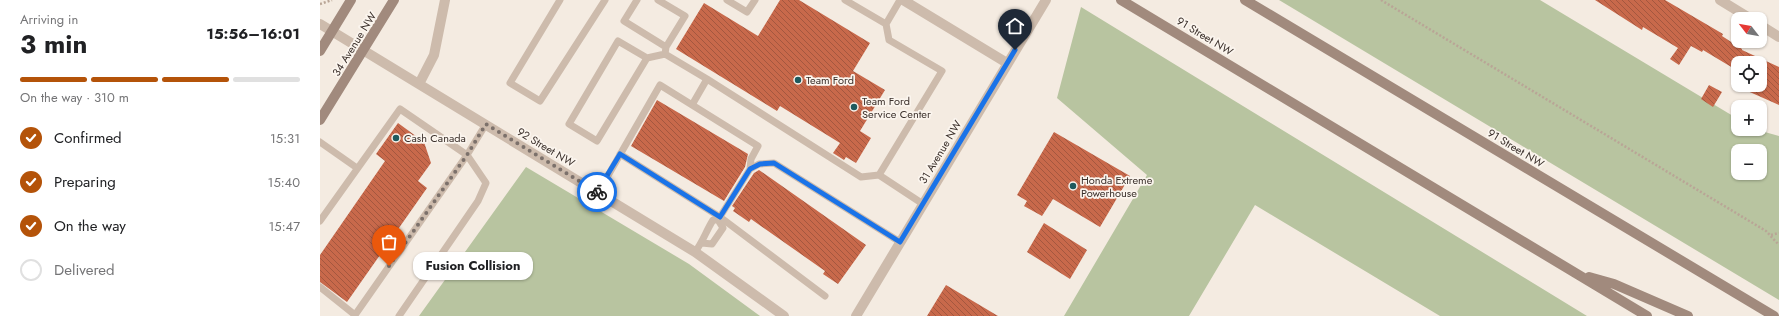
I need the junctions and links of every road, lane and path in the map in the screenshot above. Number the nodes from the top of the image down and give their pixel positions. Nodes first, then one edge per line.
1 (332, 0) edge
2 (351, 0) edge
3 (394, 0) edge
4 (445, 0) edge
5 (560, 0) edge
6 (605, 0) edge
7 (637, 0) edge
8 (658, 0) edge
9 (727, 0) edge
10 (755, 0) edge
11 (845, 0) edge
12 (900, 0) edge
13 (903, 0) edge
14 (1046, 0) edge
15 (1121, 0) edge
16 (1245, 0) edge
17 (1381, 0) edge
18 (1720, 0) edge
19 (320, 4) edge
20 (1739, 12) edge
21 (320, 24) edge
22 (886, 24) junction
23 (1767, 29) edge
24 (333, 32) junction
25 (1779, 37) edge
26 (666, 50) junction
27 (320, 51) edge
28 (364, 51) junction
29 (647, 58) junction
30 (1007, 63) junction
31 (707, 79) junction
32 (419, 84) junction
33 (692, 105) junction
34 (320, 120) edge
35 (486, 124) junction
36 (320, 142) edge
37 (620, 154) junction
38 (467, 155) junction
39 (357, 168) junction
40 (750, 169) junction
41 (879, 176) junction
42 (598, 193) junction
43 (923, 204) junction
44 (719, 219) junction
45 (320, 221) edge
46 (1779, 233) edge
47 (1771, 235) junction
48 (900, 242) junction
49 (702, 243) junction
50 (1779, 244) edge
51 (695, 252) junction
52 (1577, 274) junction
53 (320, 288) edge
54 (825, 296) dead end
55 (399, 316) edge
56 (784, 316) edge
57 (856, 316) edge
58 (1647, 316) edge
59 (1688, 316) edge
60 (1774, 316) edge

1 - 19 path
2 - 24 main road
3 - 28 main road, 34 Avenue NW
4 - 32 street
5 - 6 lane
7 - 26 lane
8 - 26 lane
9 - 10 lane
11 - 22 lane
12 - 22 lane
13 - 30 street
14 - 30 street, 31 Avenue NW
15 - 52 main road, 91 Street NW
16 - 60 main road, 91 Street NW
17 - 47 path
18 - 20 street
21 - 24 street
22 - 41 lane
23 - 25 street
24 - 27 main road
24 - 28 street, 92 Street NW
26 - 29 lane
26 - 31 lane
28 - 32 street, 92 Street NW
28 - 34 main road, 34 Avenue NW
29 - 29 lane
30 - 43 street, 31 Avenue NW
31 - 33 lane
31 - 41 lane
32 - 35 street, 92 Street NW
33 - 37 lane
33 - 40 lane
35 - 38 lane
35 - 42 street, 92 Street NW
36 - 39 lane
37 - 42 lane
37 - 44 lane
38 - 39 lane
38 - 53 lane
38 - 55 lane
39 - 45 lane
40 - 44 lane
40 - 48 lane
41 - 43 lane
42 - 51 street, 92 Street NW
43 - 48 street, 31 Avenue NW
44 - 49 lane
44 - 49 lane
44 - 54 lane
46 - 47 path
47 - 50 path
48 - 57 street, 31 Avenue NW
49 - 51 lane
51 - 56 street, 92 Street NW
52 - 58 main road, 91 Street NW
52 - 59 main road

